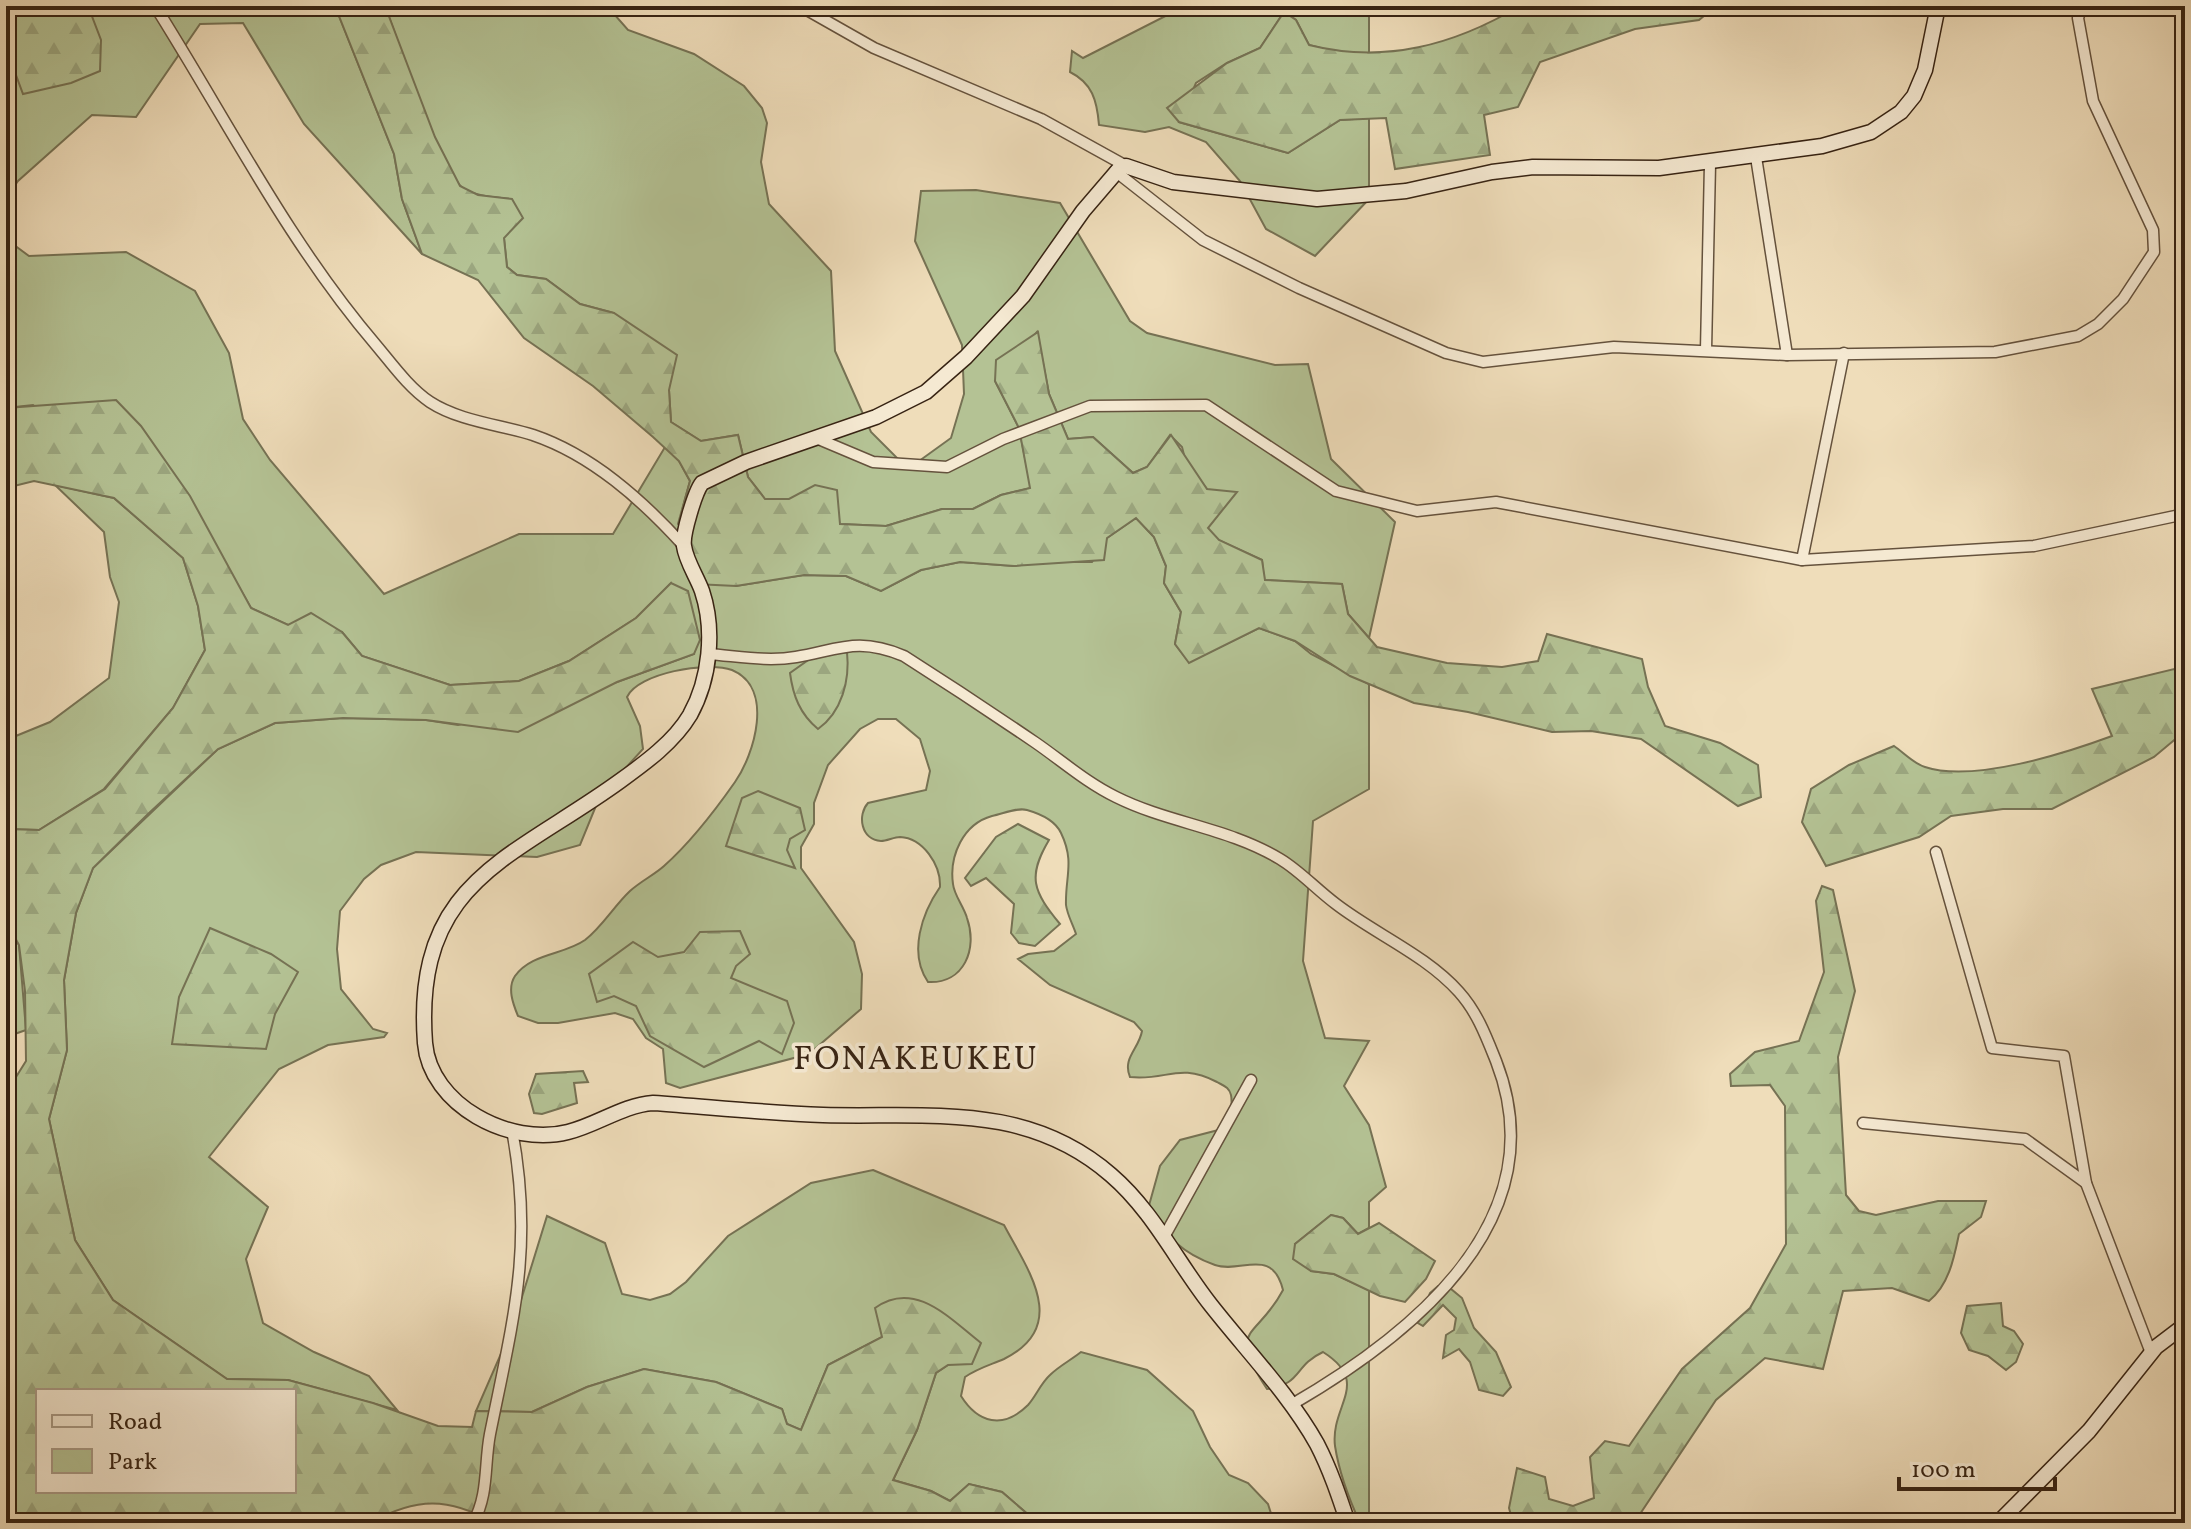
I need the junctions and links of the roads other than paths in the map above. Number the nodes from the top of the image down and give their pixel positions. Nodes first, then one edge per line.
1 (155, 6) edge
2 (800, 6) edge
3 (1938, 6) edge
4 (2082, 6) edge
5 (1756, 157) junction
6 (1710, 164) junction
7 (1120, 168) junction
8 (1706, 350) junction
9 (1844, 353) junction
10 (1787, 355) junction
11 (814, 437) junction
12 (2185, 514) edge
13 (683, 545) junction
14 (1802, 560) junction
15 (708, 654) junction
16 (1936, 852) dead end
17 (1251, 1080) dead end
18 (1863, 1123) dead end
19 (512, 1130) junction
20 (2086, 1183) junction
21 (1164, 1237) junction
22 (2185, 1325) edge
23 (2151, 1353) junction
24 (1291, 1405) junction
25 (473, 1523) edge
26 (1348, 1523) edge
27 (1998, 1523) edge

1 - 13 street
2 - 7 street
3 - 5 street
4 - 9 street
5 - 6 street
5 - 10 street
6 - 7 street
6 - 8 street
7 - 8 street
7 - 11 street
8 - 10 street
9 - 10 street
9 - 14 street
11 - 13 street
11 - 14 street
12 - 14 street
13 - 15 street
15 - 19 street
15 - 24 street
16 - 20 street
17 - 21 street
18 - 20 street
19 - 21 street
19 - 25 street
20 - 23 street
21 - 24 street
22 - 23 street
23 - 27 street
24 - 26 street

